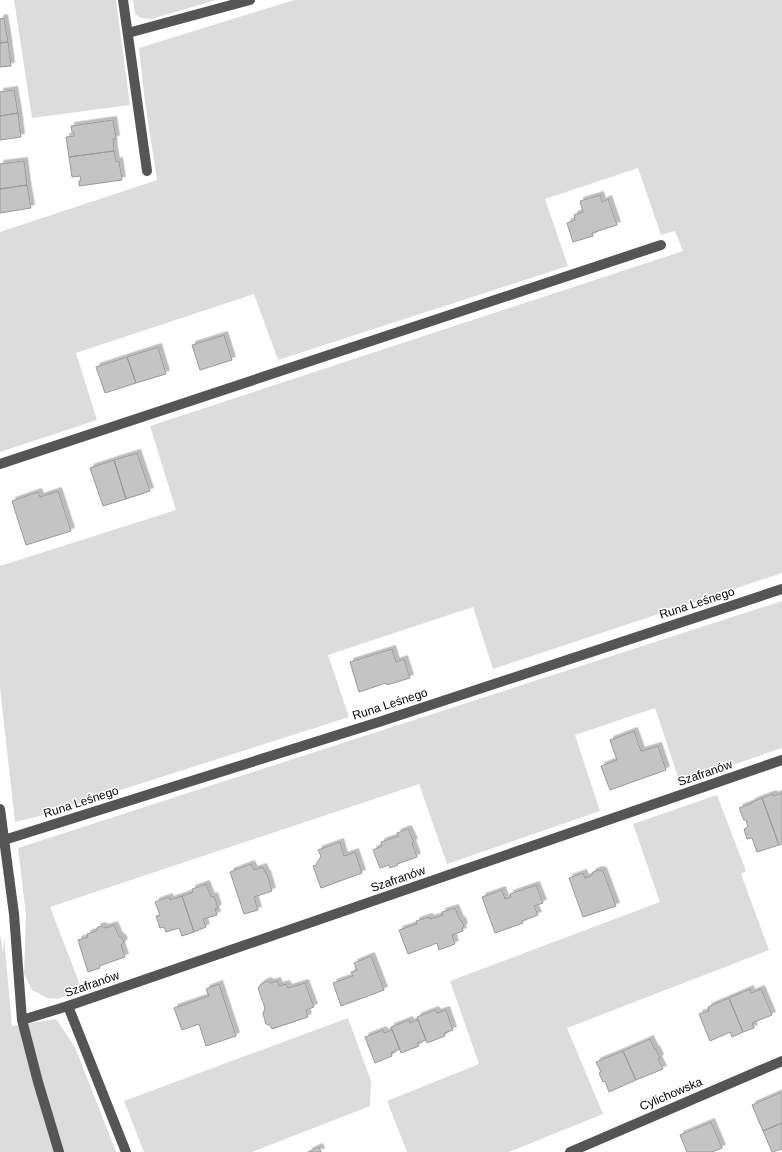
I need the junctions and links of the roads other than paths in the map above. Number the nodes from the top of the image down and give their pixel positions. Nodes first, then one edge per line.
1 (123, 0) edge
2 (250, 0) edge
3 (128, 33) junction
4 (147, 172) dead end
5 (661, 245) dead end
6 (0, 464) edge
7 (782, 589) edge
8 (782, 760) edge
9 (0, 809) edge
10 (4, 840) junction
11 (68, 1006) junction
12 (22, 1020) junction
13 (782, 1061) edge
14 (59, 1152) edge
15 (126, 1152) edge
16 (570, 1152) edge

1 - 3 street
2 - 3 street
3 - 4 street
5 - 6 street
7 - 10 street, Runa Leśnego
8 - 11 street, Szafranów
9 - 10 street
10 - 12 street
11 - 12 street, Szafranów
11 - 15 street
12 - 14 street
13 - 16 street, Cylichowska

